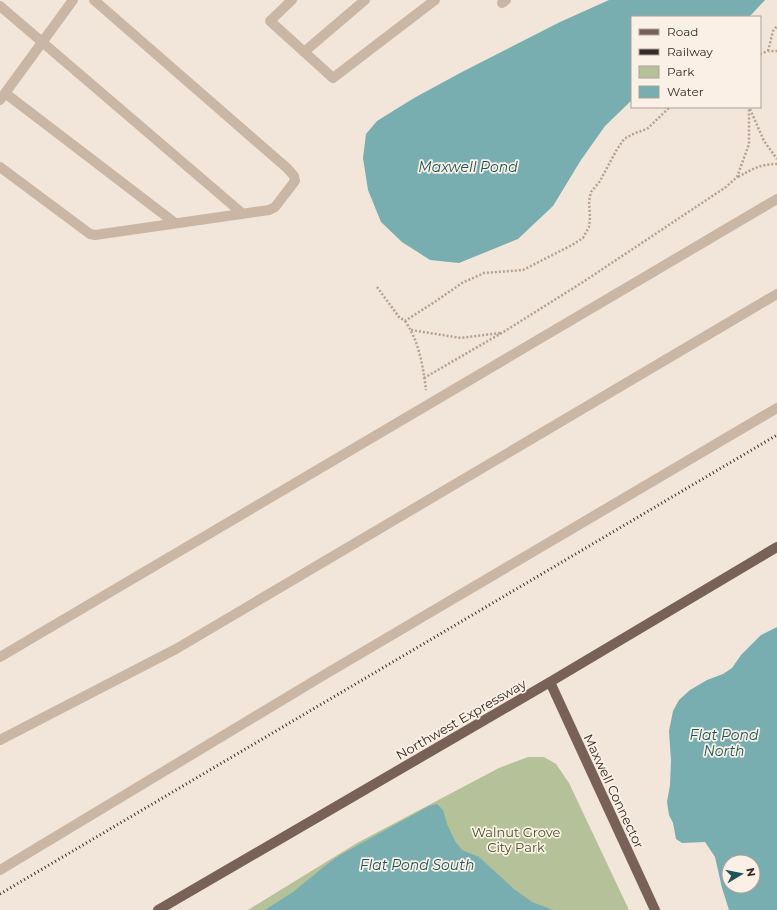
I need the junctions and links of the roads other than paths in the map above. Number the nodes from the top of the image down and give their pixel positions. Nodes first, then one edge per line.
1 (73, 0) edge
2 (94, 0) edge
3 (292, 0) edge
4 (365, 0) edge
5 (435, 0) edge
6 (0, 6) edge
7 (42, 42) junction
8 (304, 52) junction
9 (2, 96) edge
10 (0, 167) edge
11 (777, 200) edge
12 (243, 214) junction
13 (175, 223) junction
14 (777, 294) edge
15 (777, 408) edge
16 (777, 548) edge
17 (0, 657) edge
18 (550, 682) junction
19 (0, 740) edge
20 (0, 870) edge
21 (158, 910) edge
22 (655, 910) edge

1 - 7 lane
2 - 12 lane
3 - 8 lane
4 - 8 lane
5 - 8 lane
6 - 7 lane
7 - 9 lane
7 - 12 lane
9 - 13 lane
10 - 13 lane
11 - 17 lane
12 - 13 lane
14 - 19 lane
15 - 20 lane
16 - 18 main road, Northwest Expressway
18 - 21 main road, Northwest Expressway
18 - 22 main road, Maxwell Connector

